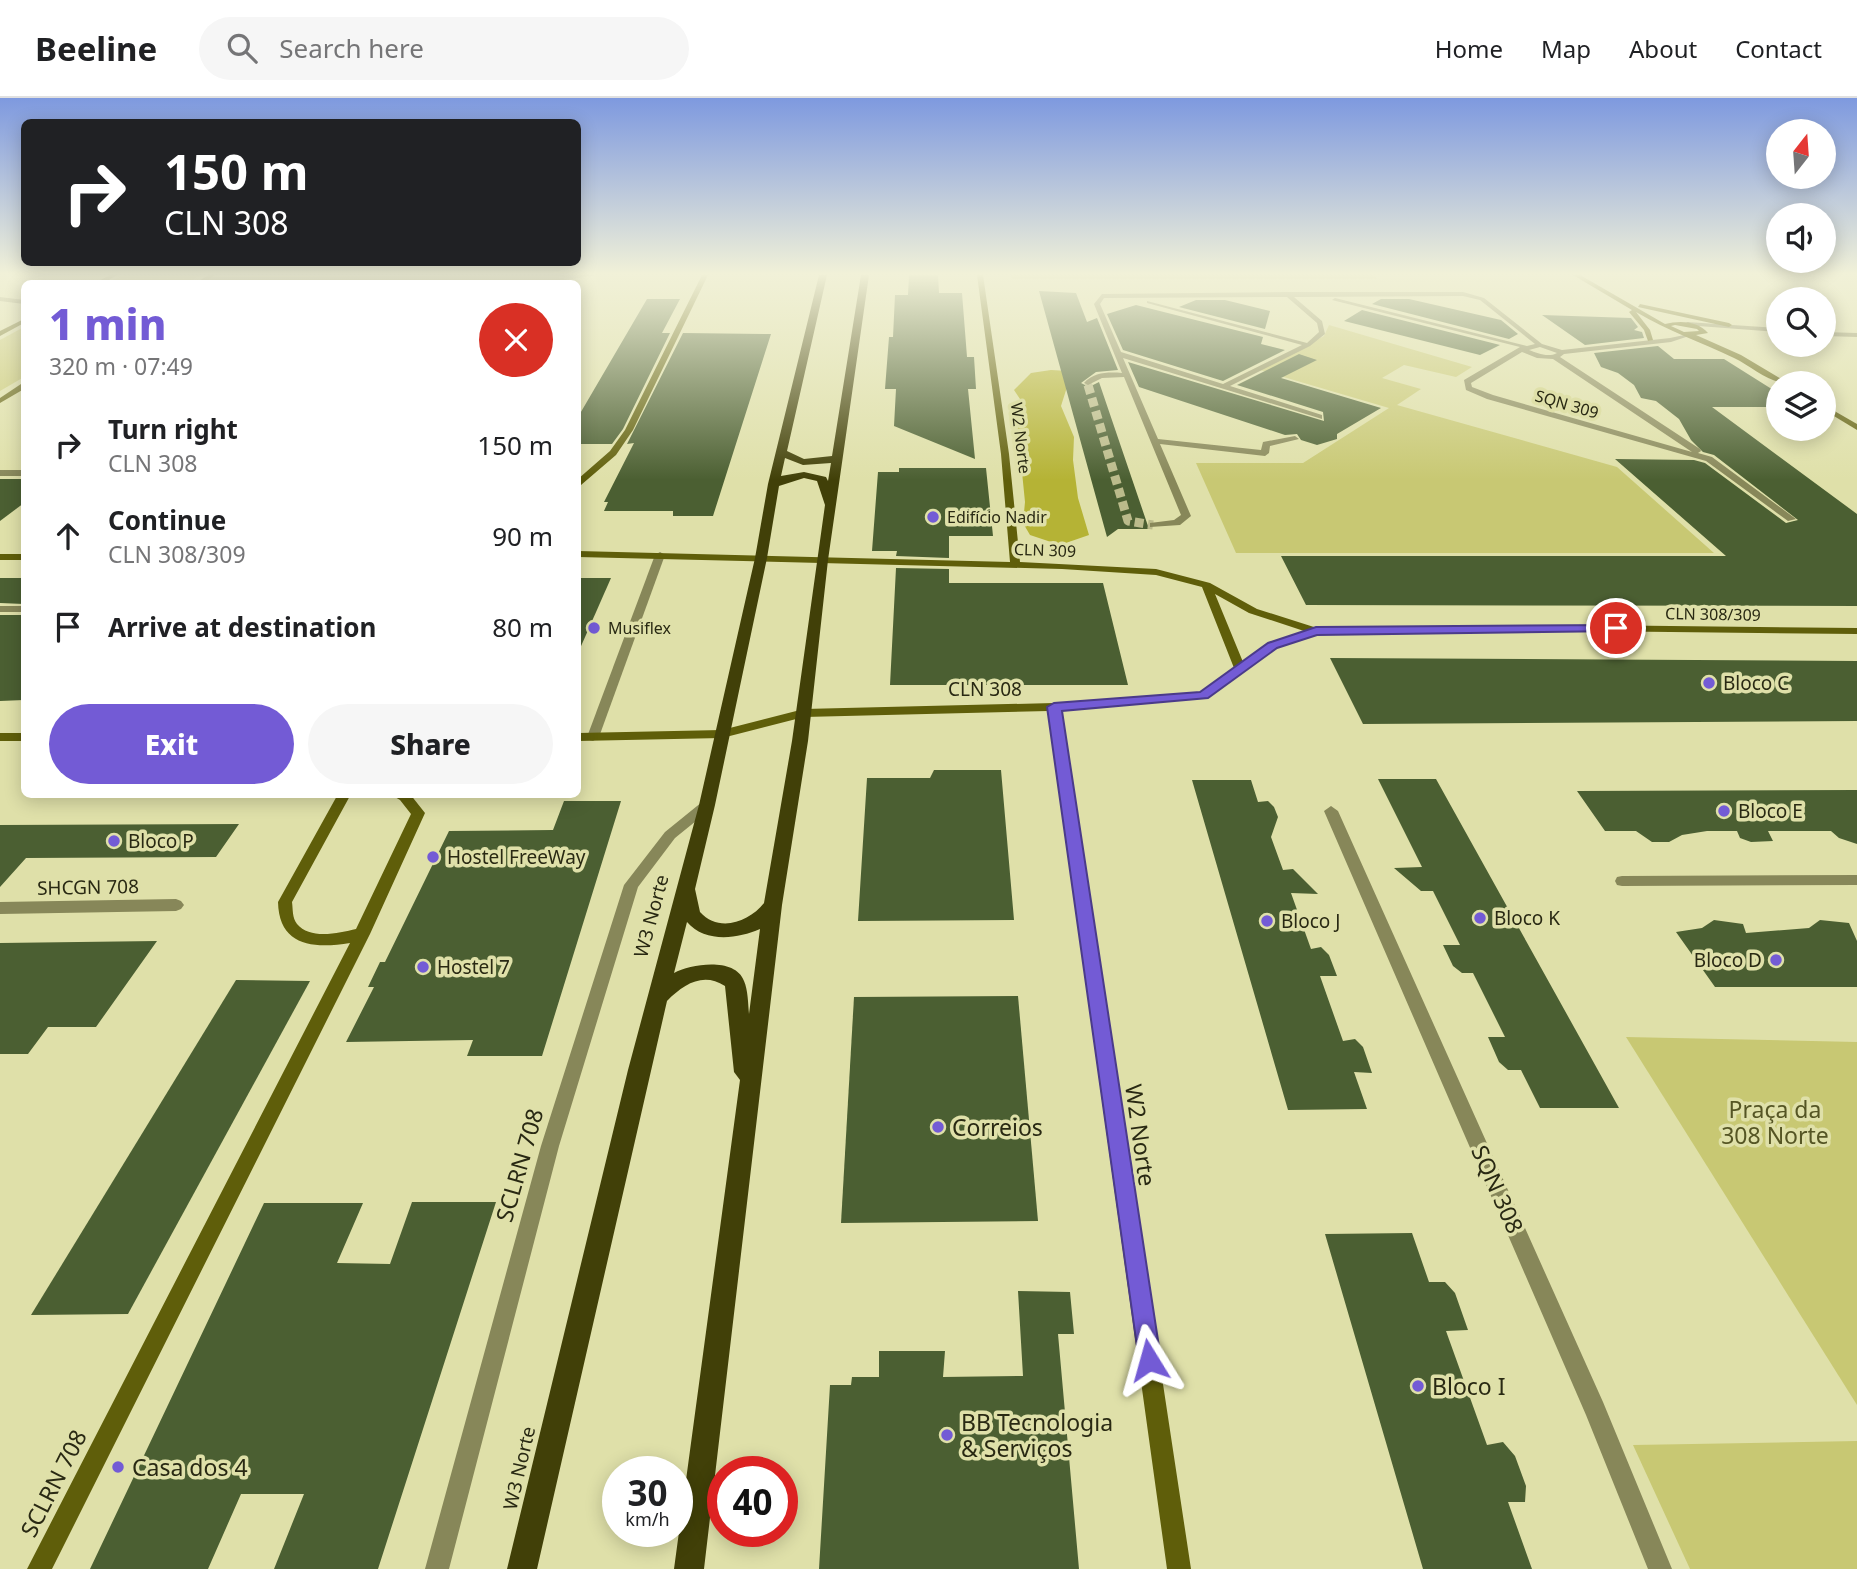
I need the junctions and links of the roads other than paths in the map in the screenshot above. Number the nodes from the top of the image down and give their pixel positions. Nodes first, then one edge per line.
1 (671, 344) edge
2 (807, 344) edge
3 (855, 344) edge
4 (989, 344) edge
5 (1114, 344) edge
6 (1303, 344) edge
7 (1506, 344) edge
8 (1541, 344) edge
9 (1627, 344) edge
10 (1709, 344) edge
11 (1719, 344) edge
12 (1728, 344) edge
13 (1308, 345) joint
14 (1544, 346) junction
15 (1523, 348) junction
16 (1586, 349) junction
17 (1119, 354) junction
18 (1531, 355) junction
19 (1558, 355) junction
20 (1736, 355) junction
21 (1507, 358) junction
22 (1766, 372) edge
23 (1128, 375) junction
24 (1088, 383) dead end
25 (1223, 387) junction
26 (21, 388) edge
27 (0, 401) edge
28 (1836, 415) edge
29 (1319, 417) dead end
30 (1857, 428) edge
31 (1295, 439) dead end
32 (1156, 442) junction
33 (782, 453) junction
34 (837, 459) junction
35 (1709, 459) junction
36 (0, 473) edge
37 (21, 473) edge
38 (581, 480) edge
39 (774, 484) junction
40 (831, 512) junction
41 (1791, 519) dead end
42 (1153, 525) tunnel mouth
43 (581, 554) edge
44 (660, 555) junction
45 (0, 557) edge
46 (21, 557) edge
47 (761, 558) junction
48 (822, 560) junction
49 (1015, 565) junction
50 (1206, 585) junction
51 (0, 609) edge
52 (21, 609) edge
53 (1316, 631) junction
54 (1857, 631) edge
55 (1240, 669) junction
56 (1054, 707) junction
57 (804, 713) junction
58 (722, 734) junction
59 (0, 737) edge
60 (21, 737) edge
61 (581, 737) edge
62 (593, 737) junction
63 (343, 798) edge
64 (406, 798) edge
65 (707, 805) junction
66 (1331, 811) dead end
67 (1857, 880) edge
68 (1622, 881) dead end
69 (686, 885) junction
70 (176, 905) dead end
71 (773, 905) junction
72 (0, 908) edge
73 (362, 934) junction
74 (657, 998) junction
75 (748, 1104) junction
76 (39, 1569) edge
77 (437, 1569) edge
78 (522, 1569) edge
79 (689, 1569) edge
80 (1179, 1569) edge
81 (1660, 1569) edge

1 - 38 street
2 - 33 main road, W3 Norte
3 - 34 main road
4 - 49 street, W2 Norte
5 - 17 street
6 - 13 street
7 - 15 street
8 - 14 street
9 - 16 street
10 - 20 street
11 - 20 street
12 - 20 street
13 - 25 street
14 - 15 street
14 - 16 street
14 - 19 street, SQN 309
15 - 18 street
15 - 21 street, SQN 309
16 - 19 street
17 - 23 street
17 - 25 street
18 - 19 street, SQN 309
18 - 21 street, SQN 309
19 - 35 street, SQN 309
20 - 22 street
21 - 35 street, SQN 309
23 - 24 street
23 - 32 street
25 - 29 street
26 - 27 street
28 - 30 street
31 - 32 street
32 - 42 street
33 - 34 main road
33 - 39 main road, W3 Norte
34 - 40 main road
35 - 41 street, SQN 309
36 - 37 street
39 - 40 main road
39 - 47 main road, W3 Norte
40 - 48 main road
43 - 44 street, CLN 309
44 - 47 street, CLN 309
44 - 62 street
45 - 46 street
47 - 48 street, CLN 309
47 - 58 main road, W3 Norte
48 - 49 street, CLN 309
48 - 57 main road
49 - 50 street, CLN 309
50 - 53 street, CLN 309
50 - 55 street
51 - 52 street
53 - 54 street, CLN 308/309
53 - 55 street, CLN 308
55 - 56 street, CLN 308
56 - 57 street, CLN 308
56 - 80 street, W2 Norte
57 - 58 street, CLN 308
57 - 71 main road
58 - 62 street, CLN 308
58 - 65 main road, W3 Norte
59 - 60 street
61 - 62 street, CLN 308
63 - 73 street
64 - 73 street, SCLRN 708
65 - 69 main road, W3 Norte
65 - 77 street, SCLRN 708
66 - 81 street, SQN 308
67 - 68 street
69 - 71 main road
69 - 74 main road, W3 Norte
70 - 72 street, SHCGN 708
71 - 75 main road
73 - 76 street, SCLRN 708
74 - 75 main road
74 - 78 main road, W3 Norte
75 - 79 main road

